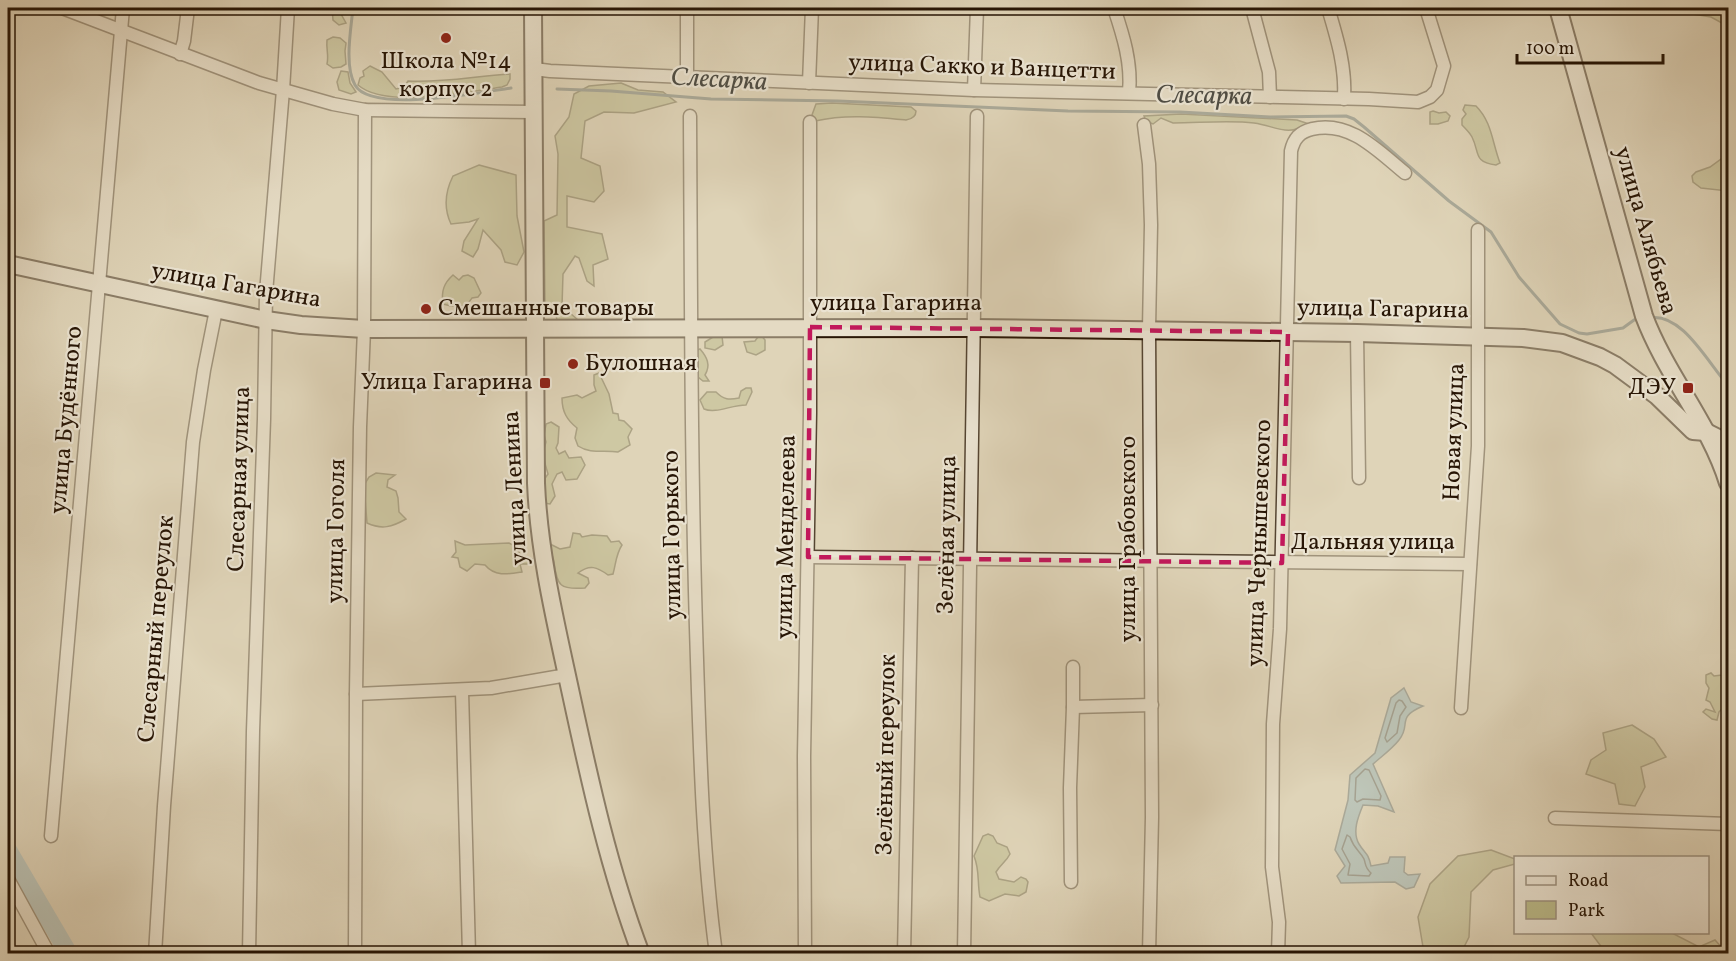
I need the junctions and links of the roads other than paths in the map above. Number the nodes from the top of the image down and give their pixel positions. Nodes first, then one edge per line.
1 (62, 8) edge
2 (123, 8) edge
3 (188, 8) edge
4 (288, 8) edge
5 (533, 8) edge
6 (687, 8) edge
7 (812, 8) edge
8 (976, 8) edge
9 (1114, 8) edge
10 (1252, 8) edge
11 (1328, 8) edge
12 (1426, 8) edge
13 (1558, 8) edge
14 (121, 32) junction
15 (180, 54) junction
16 (534, 69) junction
17 (687, 78) junction
18 (809, 83) junction
19 (283, 90) junction
20 (974, 90) junction
21 (1129, 93) junction
22 (1270, 97) junction
23 (1344, 99) junction
24 (365, 110) junction
25 (534, 112) junction
26 (690, 116) dead end
27 (976, 116) dead end
28 (810, 122) dead end
29 (1144, 125) dead end
30 (1405, 173) dead end
31 (1478, 230) dead end
32 (8, 264) edge
33 (99, 284) junction
34 (216, 310) junction
35 (266, 320) junction
36 (810, 327) junction
37 (972, 328) junction
38 (364, 329) junction
39 (691, 329) junction
40 (1149, 329) junction
41 (535, 330) junction
42 (1288, 332) junction
43 (1357, 333) junction
44 (1480, 337) junction
45 (1678, 383) junction
46 (1657, 396) junction
47 (1706, 432) junction
48 (1728, 443) edge
49 (1359, 478) dead end
50 (1728, 483) edge
51 (808, 557) junction
52 (969, 557) junction
53 (912, 558) junction
54 (1150, 559) junction
55 (1282, 563) junction
56 (1470, 564) junction
57 (1073, 667) dead end
58 (567, 675) junction
59 (462, 690) junction
60 (356, 694) junction
61 (1152, 705) junction
62 (1073, 707) junction
63 (1461, 708) dead end
64 (1555, 818) dead end
65 (1728, 824) edge
66 (51, 836) dead end
67 (8, 879) edge
68 (1071, 882) dead end
69 (49, 954) edge
70 (155, 954) edge
71 (249, 954) edge
72 (355, 954) edge
73 (469, 954) edge
74 (641, 954) edge
75 (716, 954) edge
76 (804, 954) edge
77 (904, 954) edge
78 (964, 954) edge
79 (1149, 954) edge
80 (1278, 954) edge

1 - 14 street
2 - 14 street, улица Будённого
3 - 15 street
4 - 19 street, Слесарная улица
5 - 16 main road, улица Ленина
6 - 17 street
7 - 18 street
8 - 20 street
9 - 21 street
10 - 22 street
11 - 23 street
12 - 23 street, улица Сакко и Ванцетти
13 - 45 main road, улица Алябьева
14 - 15 street
14 - 33 street, улица Будённого
15 - 19 street
16 - 17 street, улица Сакко и Ванцетти
16 - 25 main road, улица Ленина
17 - 18 street, улица Сакко и Ванцетти
18 - 20 street, улица Сакко и Ванцетти
19 - 24 street
19 - 35 street, Слесарная улица
20 - 21 street, улица Сакко и Ванцетти
21 - 22 street, улица Сакко и Ванцетти
22 - 23 street, улица Сакко и Ванцетти
24 - 25 street
24 - 38 street, улица Гоголя
25 - 41 main road, улица Ленина
26 - 39 street, улица Горького
27 - 37 street, Зелёная улица
28 - 36 street, улица Менделеева
29 - 40 street, улица Грабовского
30 - 42 street, улица Чернышевского
31 - 44 street, Новая улица
32 - 33 main road, улица Гагарина
33 - 34 main road, улица Гагарина
33 - 66 street, улица Будённого
34 - 35 main road, улица Гагарина
34 - 70 street, Слесарный переулок
35 - 38 main road, улица Гагарина
35 - 71 street, Слесарная улица
36 - 37 main road, улица Гагарина
36 - 39 main road, улица Гагарина
36 - 51 street, улица Менделеева
37 - 40 main road, улица Гагарина
37 - 52 street, Зелёная улица
38 - 41 main road, улица Гагарина
38 - 60 street, улица Гоголя
39 - 41 main road, улица Гагарина
39 - 75 street, улица Горького
40 - 42 main road, улица Гагарина
40 - 54 street, улица Грабовского
41 - 58 main road, улица Ленина
42 - 43 main road, улица Гагарина
42 - 55 street, улица Чернышевского
43 - 44 main road, улица Гагарина
43 - 49 street
44 - 46 main road, улица Гагарина
44 - 56 street, Новая улица
45 - 46 main road
45 - 47 main road, улица Алябьева
46 - 47 main road, улица Гагарина
47 - 48 main road
47 - 50 main road
51 - 53 street, Дальняя улица
51 - 76 street, улица Менделеева
52 - 53 street, Дальняя улица
52 - 54 street, Дальняя улица
52 - 78 street, Зелёная улица
53 - 77 street, Зелёный переулок
54 - 55 street, Дальняя улица
54 - 61 street, улица Грабовского
55 - 56 street, Дальняя улица
55 - 80 street, улица Чернышевского
56 - 63 street, Новая улица
57 - 62 street
58 - 59 street
58 - 74 main road, улица Ленина
59 - 60 street
59 - 73 street
60 - 72 street, улица Гоголя
61 - 62 street
61 - 79 street, улица Грабовского
62 - 68 street
64 - 65 street
67 - 69 street

